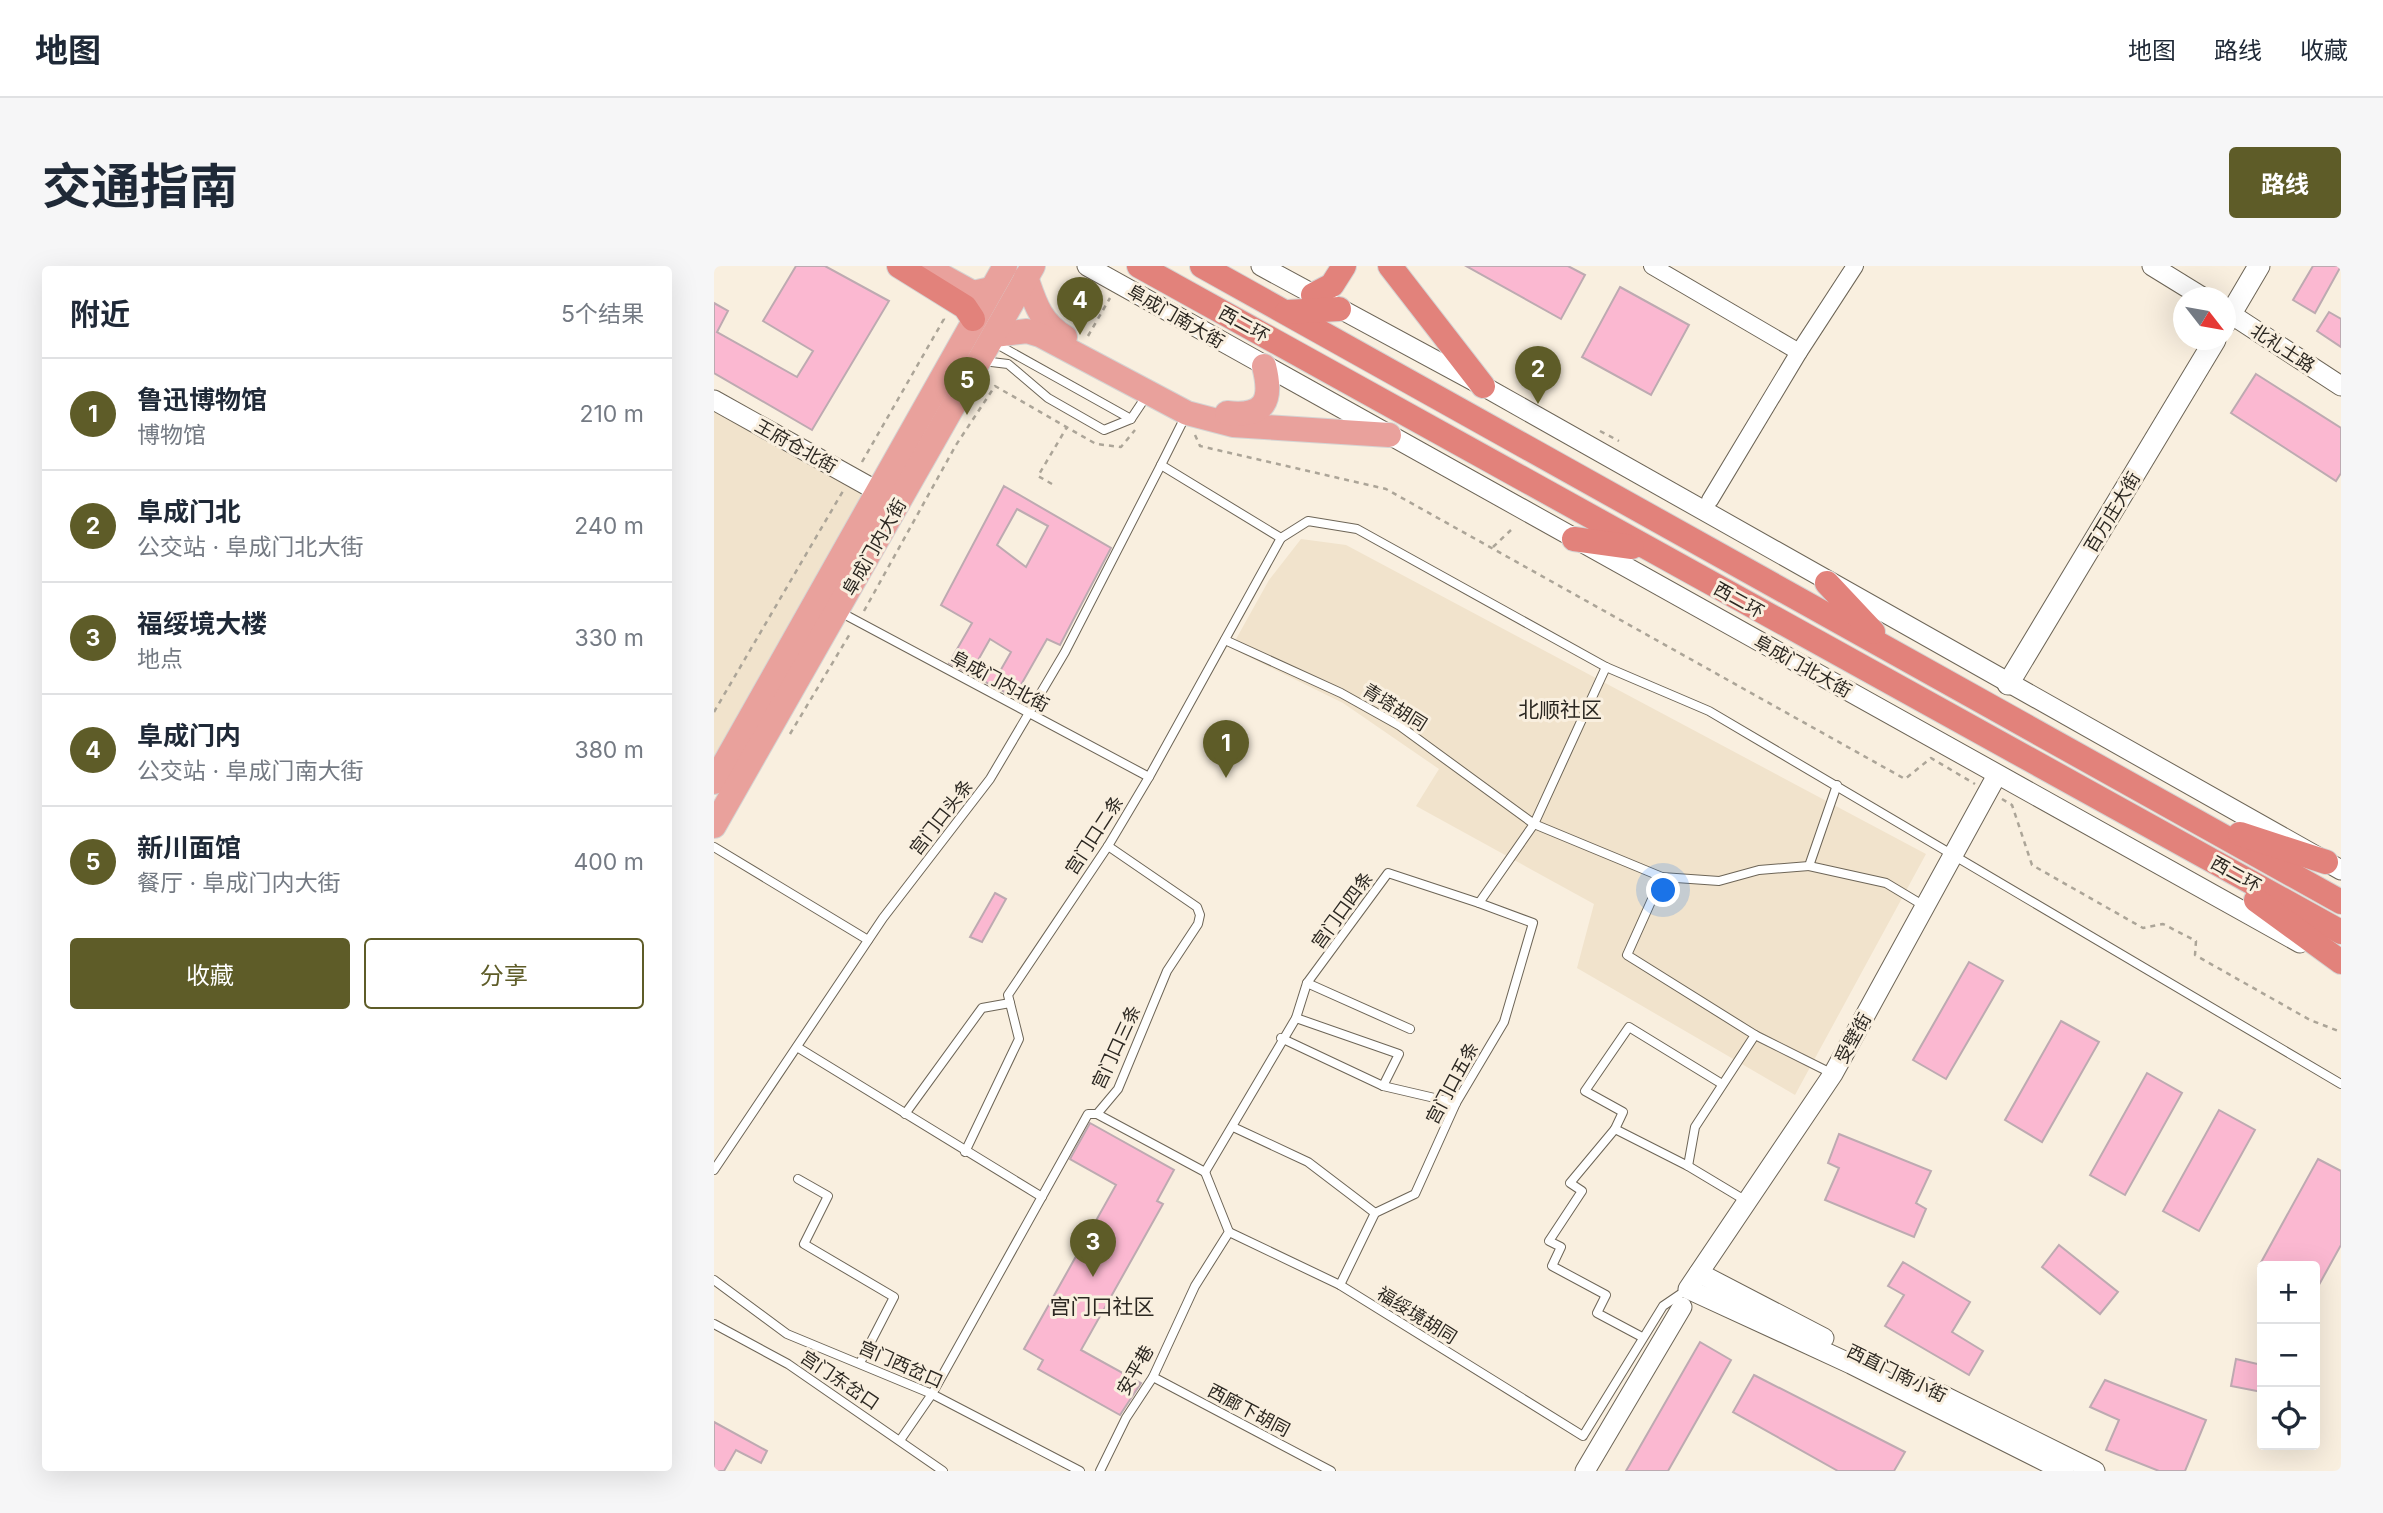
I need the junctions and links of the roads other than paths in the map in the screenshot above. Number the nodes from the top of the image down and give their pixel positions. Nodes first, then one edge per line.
1 (899, 266) edge
2 (924, 266) edge
3 (1087, 266) edge
4 (1139, 266) edge
5 (1202, 266) edge
6 (1261, 266) edge
7 (1344, 266) edge
8 (1390, 266) edge
9 (1652, 266) edge
10 (1855, 266) edge
11 (2152, 266) edge
12 (2259, 266) edge
13 (1021, 270) edge
14 (1679, 273) edge
15 (2186, 287) edge
16 (991, 289) junction
17 (1313, 295) junction
18 (2236, 301) edge
19 (1339, 309) junction
20 (1287, 312) junction
21 (973, 319) junction
22 (2236, 321) edge
23 (988, 345) junction
24 (2209, 350) edge
25 (1799, 352) junction
26 (1264, 366) junction
27 (1483, 386) junction
28 (2341, 386) edge
29 (1150, 389) junction
30 (714, 400) edge
31 (1184, 418) junction
32 (1130, 419) junction
33 (1389, 435) junction
34 (1161, 465) junction
35 (877, 491) junction
36 (1710, 500) dead end
37 (1281, 538) junction
38 (1574, 539) junction
39 (1647, 550) junction
40 (1827, 583) junction
41 (838, 610) junction
42 (1225, 640) junction
43 (1887, 648) junction
44 (1606, 667) junction
45 (2008, 684) junction
46 (1027, 713) junction
47 (1149, 777) junction
48 (714, 782) edge
49 (1993, 783) junction
50 (1837, 785) junction
51 (2183, 816) junction
52 (1534, 824) junction
53 (714, 826) edge
54 (2171, 838) junction
55 (1108, 845) junction
56 (714, 847) edge
57 (1953, 857) junction
58 (1809, 866) junction
59 (2334, 866) edge
60 (1662, 877) junction
61 (2341, 902) edge
62 (1479, 903) junction
63 (1926, 907) junction
64 (2341, 932) edge
65 (868, 940) junction
66 (2341, 964) edge
67 (1307, 983) junction
68 (1010, 1003) junction
69 (1296, 1018) junction
70 (1410, 1029) dead end
71 (1755, 1035) junction
72 (1281, 1038) junction
73 (797, 1047) junction
74 (1833, 1073) junction
75 (1722, 1084) junction
76 (2341, 1084) edge
77 (1383, 1086) junction
78 (1456, 1103) junction
79 (905, 1114) junction
80 (1097, 1114) junction
81 (1233, 1127) junction
82 (1615, 1129) junction
83 (965, 1153) junction
84 (1688, 1166) junction
85 (714, 1170) edge
86 (1205, 1172) junction
87 (798, 1180) dead end
88 (1042, 1197) junction
89 (1749, 1202) junction
90 (1375, 1213) junction
91 (1229, 1232) junction
92 (714, 1280) edge
93 (1340, 1285) junction
94 (1690, 1289) junction
95 (714, 1324) edge
96 (1642, 1337) junction
97 (860, 1363) junction
98 (1153, 1377) junction
99 (933, 1394) junction
100 (901, 1439) junction
101 (938, 1469) edge
102 (1080, 1471) edge
103 (1100, 1471) edge
104 (1331, 1471) edge
105 (1585, 1471) edge
106 (2064, 1471) edge
107 (2095, 1471) edge

1 - 21 highway
2 - 16 main road
3 - 26 street, 阜成门南大街
4 - 39 highway, 西二环
5 - 20 highway, 西二环
6 - 17 street
7 - 17 highway
8 - 27 highway
9 - 14 street
10 - 25 street
11 - 15 street
12 - 18 main road
13 - 16 main road, 阜成门内大街
13 - 23 main road, 阜成门内大街
13 - 29 main road
14 - 25 street
16 - 21 main road, 阜成门内大街
17 - 19 street
19 - 20 highway
19 - 27 street
20 - 43 highway, 西二环
21 - 35 main road, 阜成门内大街
22 - 28 street, 北礼士路
23 - 29 main road
23 - 32 lane
23 - 32 lane
23 - 41 main road, 阜成门内大街
24 - 45 main road, 百万庄大街
25 - 36 street
26 - 29 main road
26 - 33 street, 阜成门北大街
27 - 40 street
29 - 31 main road
29 - 32 lane
30 - 35 street, 王府仓北街
31 - 33 main road
31 - 34 lane, 宫门口头条
33 - 38 street, 阜成门北大街
34 - 37 lane
34 - 46 lane, 宫门口头条
35 - 48 main road, 阜成门内大街
37 - 42 lane, 宫门口二条
37 - 44 lane
38 - 39 highway
38 - 49 street, 阜成门北大街
39 - 54 highway, 西二环
40 - 43 highway
40 - 45 street
41 - 46 lane, 阜成门内北街
41 - 53 main road, 阜成门内大街
42 - 47 lane, 宫门口二条
42 - 52 lane, 青塔胡同
43 - 51 highway, 西二环
44 - 50 lane
44 - 52 lane
45 - 59 street
46 - 47 lane, 阜成门内北街
46 - 65 lane, 宫门口头条
47 - 55 lane, 宫门口二条
49 - 57 street, 受壁街
49 - 66 street, 阜成门北大街
50 - 57 lane
50 - 58 lane
51 - 59 highway
51 - 61 highway, 西二环
52 - 60 lane, 青塔胡同
52 - 62 lane
54 - 64 highway, 西二环
54 - 66 highway
55 - 68 lane, 宫门口二条
55 - 80 lane, 宫门口三条
56 - 65 lane
57 - 63 street, 受壁街
57 - 76 lane
58 - 60 lane, 青塔胡同
58 - 63 lane, 青塔胡同
60 - 71 lane
62 - 67 lane, 宫门口四条
62 - 78 lane, 宫门口五条
63 - 74 street, 受壁街
65 - 73 lane, 宫门口头条
67 - 69 lane, 宫门口四条
67 - 70 lane
68 - 79 lane
68 - 83 lane
69 - 72 lane, 宫门口四条
69 - 77 lane
71 - 74 lane
71 - 75 lane
72 - 77 lane
72 - 81 lane, 宫门口四条
73 - 79 lane
73 - 85 lane, 宫门口头条
74 - 89 street, 受壁街
75 - 82 lane
75 - 84 lane
77 - 78 lane
78 - 90 lane, 宫门口五条
79 - 83 lane
80 - 86 lane
80 - 88 lane, 宫门口三条
81 - 86 lane, 宫门口四条
81 - 90 lane
82 - 84 lane
82 - 96 lane
83 - 88 lane
84 - 89 lane
86 - 91 lane
87 - 97 lane
88 - 99 lane, 宫门口三条
89 - 94 street, 受壁街
90 - 93 lane
91 - 93 lane, 福绥境胡同
91 - 98 lane, 安平巷
92 - 97 lane, 宫门西岔口
93 - 96 lane, 福绥境胡同
94 - 96 lane
94 - 105 street, 受壁街
94 - 106 street, 西直门南小街
94 - 107 street, 西直门南小街
95 - 100 lane, 宫门东岔口
97 - 99 lane, 宫门西岔口
98 - 103 lane, 安平巷
98 - 104 lane, 西廊下胡同
99 - 100 lane, 宫门口三条
99 - 102 lane, 宫门西岔口
100 - 101 lane, 宫门东岔口

